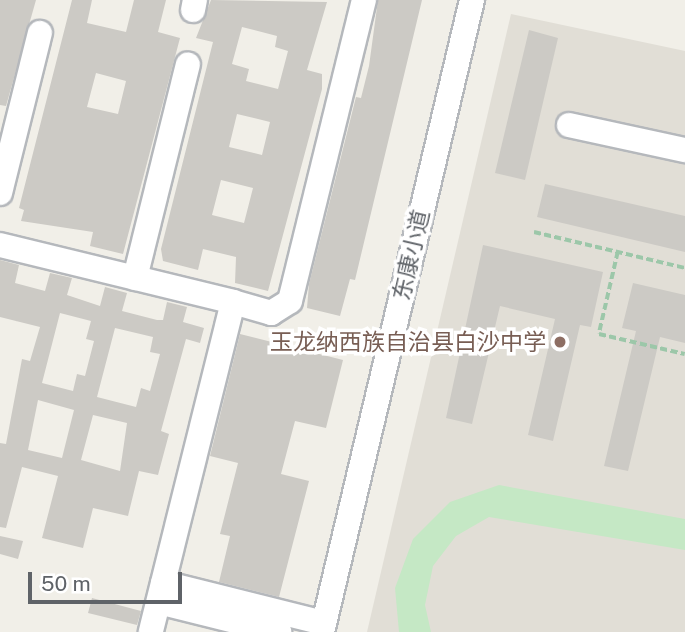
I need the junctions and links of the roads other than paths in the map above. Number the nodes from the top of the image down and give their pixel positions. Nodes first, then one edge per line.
1 (364, 0) edge
2 (472, 0) edge
3 (40, 33) dead end
4 (188, 64) dead end
5 (569, 125) dead end
6 (685, 150) edge
7 (0, 193) edge
8 (0, 244) edge
9 (135, 278) junction
10 (233, 302) junction
11 (161, 593) junction
12 (323, 627) edge
13 (151, 632) edge
14 (279, 632) edge

1 - 10 street
2 - 12 street, 东康小道
3 - 7 street
4 - 9 street
5 - 6 street
8 - 9 street
9 - 10 street
10 - 11 street
11 - 12 street
11 - 13 street
11 - 14 street

